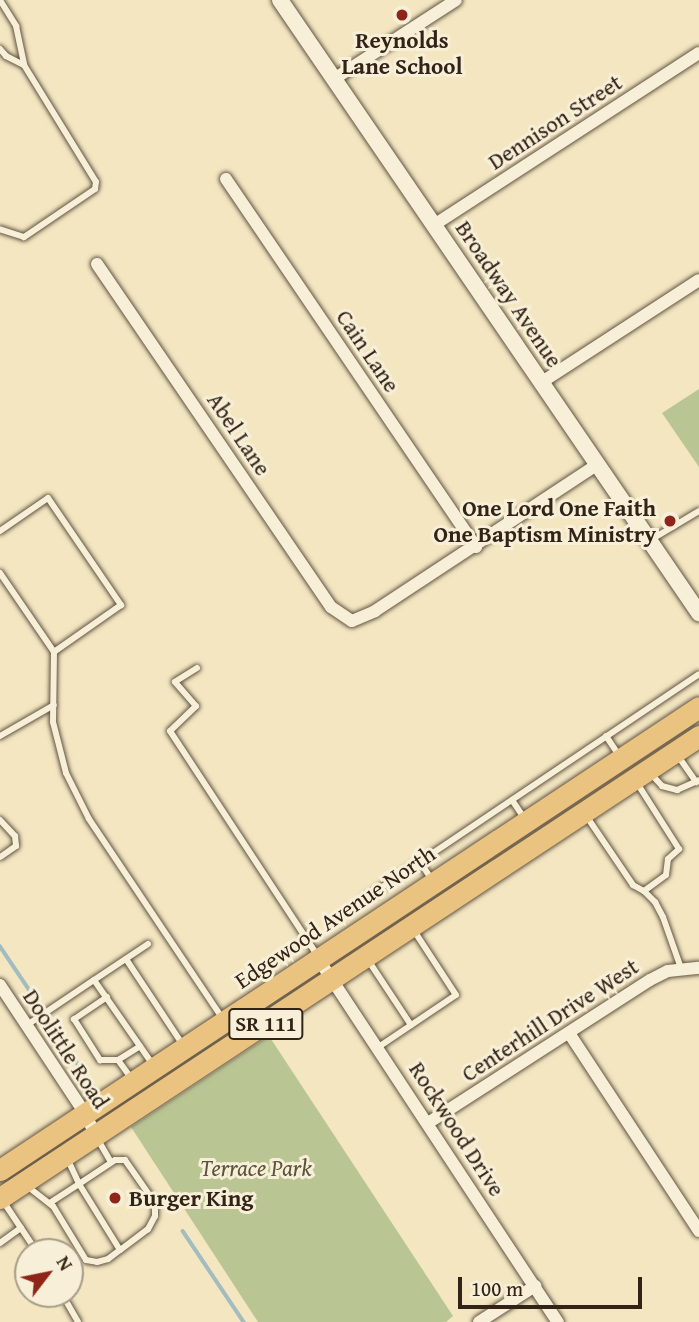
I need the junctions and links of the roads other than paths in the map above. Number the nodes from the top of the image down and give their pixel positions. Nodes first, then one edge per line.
1 (0, 0) edge
2 (280, 0) edge
3 (456, 0) edge
4 (0, 49) edge
5 (699, 53) edge
6 (24, 65) junction
7 (334, 79) junction
8 (226, 178) dead end
9 (434, 225) junction
10 (0, 229) edge
11 (97, 264) dead end
12 (699, 280) edge
13 (542, 383) junction
14 (598, 464) junction
15 (699, 511) edge
16 (0, 531) edge
17 (649, 541) junction
18 (476, 547) junction
19 (0, 573) edge
20 (699, 613) edge
21 (54, 652) junction
22 (197, 668) dead end
23 (699, 674) edge
24 (54, 705) junction
25 (699, 707) edge
26 (0, 736) edge
27 (606, 736) junction
28 (699, 736) edge
29 (675, 752) junction
30 (621, 759) junction
31 (641, 774) junction
32 (697, 781) edge
33 (512, 800) junction
34 (584, 812) junction
35 (0, 820) edge
36 (526, 821) junction
37 (540, 842) junction
38 (0, 857) edge
39 (420, 862) junction
40 (434, 883) junction
41 (644, 891) junction
42 (366, 898) dead end
43 (412, 928) junction
44 (148, 944) dead end
45 (367, 958) junction
46 (126, 959) junction
47 (319, 960) junction
48 (681, 968) junction
49 (699, 968) edge
50 (93, 981) junction
51 (332, 981) junction
52 (0, 985) edge
53 (107, 997) junction
54 (225, 1023) junction
55 (27, 1025) junction
56 (411, 1025) junction
57 (569, 1033) junction
58 (140, 1046) junction
59 (377, 1048) junction
60 (186, 1049) junction
61 (118, 1060) junction
62 (155, 1069) junction
63 (134, 1083) junction
64 (86, 1115) junction
65 (428, 1123) junction
66 (96, 1136) junction
67 (66, 1155) junction
68 (111, 1162) junction
69 (0, 1170) edge
70 (22, 1184) junction
71 (79, 1184) junction
72 (0, 1198) edge
73 (50, 1203) junction
74 (21, 1228) junction
75 (699, 1231) edge
76 (28, 1238) edge
77 (0, 1243) edge
78 (120, 1250) junction
79 (535, 1286) junction
80 (478, 1322) edge
81 (558, 1322) edge

1 - 6 lane
2 - 7 street, Broadway Avenue
3 - 7 street
4 - 6 lane
5 - 9 street, Dennison Street
6 - 10 lane
7 - 9 street, Broadway Avenue
8 - 18 street, Cain Lane
9 - 13 street, Broadway Avenue
11 - 18 street, Abel Lane
12 - 13 street
13 - 14 street, Broadway Avenue
14 - 17 street, Broadway Avenue
14 - 18 street
15 - 17 lane
16 - 21 lane
17 - 20 street, Broadway Avenue
19 - 21 lane
21 - 24 lane
22 - 47 lane
23 - 27 lane
24 - 26 lane
24 - 54 lane
25 - 30 main road, Edgewood Avenue North / SR 111
27 - 30 lane
27 - 33 lane
28 - 29 main road, SR 111
29 - 31 main road, SR 111
29 - 32 lane
30 - 36 main road, Edgewood Avenue North / SR 111
31 - 32 lane
31 - 34 main road, SR 111
31 - 41 lane
33 - 36 lane
33 - 39 lane
34 - 37 main road, SR 111
34 - 41 lane
35 - 38 lane
36 - 37 street
36 - 40 main road, Edgewood Avenue North / SR 111
37 - 43 main road, SR 111
39 - 40 lane
39 - 42 lane
40 - 47 main road, Edgewood Avenue North / SR 111
41 - 48 lane
43 - 45 main road, SR 111
43 - 56 lane
44 - 46 lane
45 - 51 main road, SR 111
45 - 56 lane
46 - 50 lane
46 - 60 lane
47 - 51 street, Rockwood Drive
47 - 54 main road, Edgewood Avenue North / SR 111
48 - 49 street, Centerhill Drive West
48 - 57 street, Centerhill Drive West
50 - 53 lane
50 - 55 lane
51 - 59 street, Rockwood Drive
51 - 66 main road, SR 111
52 - 55 street, Doolittle Road
53 - 58 lane
53 - 61 lane
54 - 60 main road, Edgewood Avenue North / SR 111
55 - 64 street, Doolittle Road
56 - 59 lane
57 - 65 street, Centerhill Drive West
57 - 75 street
58 - 61 lane
58 - 62 lane
59 - 65 street, Rockwood Drive
60 - 62 main road, Edgewood Avenue North / SR 111
61 - 63 lane
62 - 63 main road, Edgewood Avenue North / SR 111
63 - 64 main road, Edgewood Avenue North / SR 111
64 - 66 street, Doolittle Road
64 - 69 main road, Edgewood Avenue North / SR 111
65 - 79 street, Rockwood Drive
66 - 67 main road, SR 111
66 - 68 lane
67 - 70 main road, SR 111
67 - 71 lane
68 - 71 lane
68 - 78 lane
70 - 72 main road, SR 111
70 - 73 lane
71 - 73 lane
71 - 78 lane
72 - 74 lane
73 - 78 lane
74 - 76 lane
74 - 77 lane
79 - 80 street
79 - 81 street, Rockwood Drive

